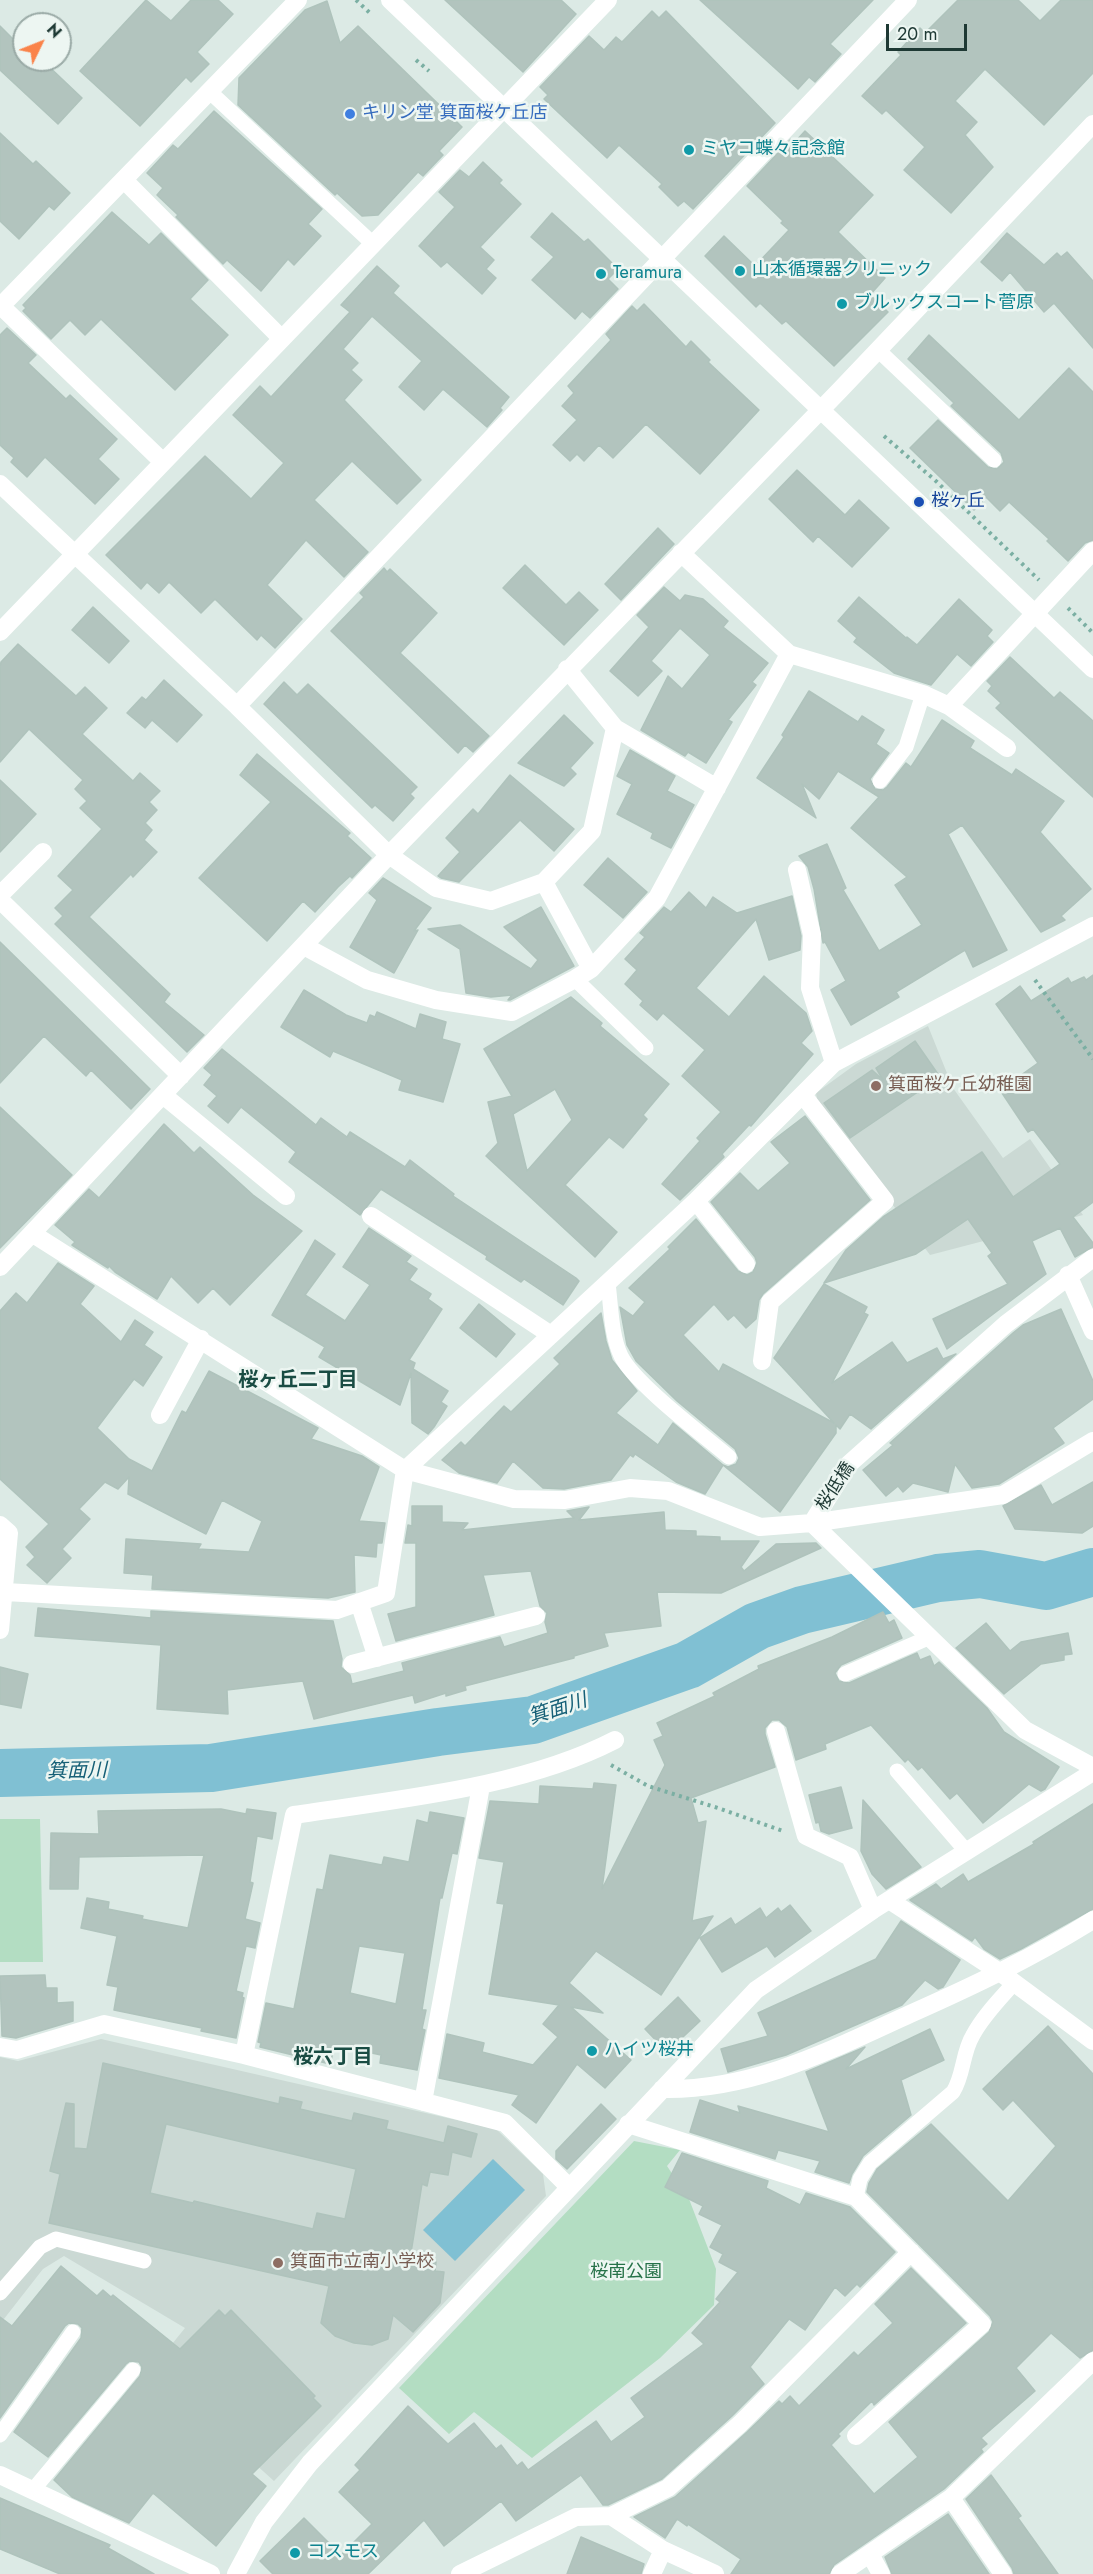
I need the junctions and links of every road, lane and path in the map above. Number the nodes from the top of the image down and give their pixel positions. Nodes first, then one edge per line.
1 (298, 0) edge
2 (390, 0) edge
3 (608, 0) edge
4 (908, 0) edge
5 (209, 92) junction
6 (503, 107) junction
7 (1093, 124) edge
8 (124, 180) junction
9 (372, 243) junction
10 (662, 258) junction
11 (0, 307) edge
12 (281, 338) junction
13 (878, 350) junction
14 (821, 410) junction
15 (880, 432) dead end
16 (994, 460) dead end
17 (163, 462) junction
18 (0, 484) edge
19 (1093, 550) edge
20 (74, 553) junction
21 (681, 553) junction
22 (1052, 593) junction
23 (1034, 612) junction
24 (0, 632) edge
25 (1093, 633) edge
26 (789, 654) junction
27 (567, 669) junction
28 (1093, 669) edge
29 (923, 694) junction
30 (237, 706) junction
31 (949, 706) junction
32 (615, 728) junction
33 (1007, 748) dead end
34 (880, 781) dead end
35 (717, 788) junction
36 (43, 852) dead end
37 (389, 855) junction
38 (797, 870) dead end
39 (544, 882) junction
40 (0, 896) edge
41 (0, 900) edge
42 (1093, 926) edge
43 (304, 946) junction
44 (1023, 963) junction
45 (591, 969) junction
46 (575, 979) junction
47 (646, 1048) dead end
48 (1093, 1059) edge
49 (834, 1063) junction
50 (181, 1076) junction
51 (163, 1095) junction
52 (803, 1095) junction
53 (286, 1196) dead end
54 (696, 1201) junction
55 (371, 1216) dead end
56 (33, 1233) junction
57 (1093, 1258) edge
58 (746, 1264) dead end
59 (1, 1266) edge
60 (1068, 1275) junction
61 (608, 1283) junction
62 (1093, 1331) edge
63 (551, 1335) junction
64 (201, 1339) junction
65 (762, 1361) dead end
66 (160, 1415) dead end
67 (1093, 1441) edge
68 (729, 1457) dead end
69 (405, 1470) junction
70 (812, 1522) junction
71 (0, 1525) edge
72 (5, 1592) junction
73 (358, 1602) junction
74 (536, 1616) dead end
75 (0, 1630) edge
76 (930, 1637) junction
77 (377, 1658) junction
78 (352, 1664) dead end
79 (844, 1674) dead end
80 (776, 1731) dead end
81 (615, 1740) dead end
82 (590, 1753) junction
83 (1093, 1767) edge
84 (897, 1771) dead end
85 (1093, 1772) edge
86 (481, 1786) junction
87 (806, 1836) junction
88 (967, 1852) junction
89 (889, 1900) junction
90 (873, 1910) junction
91 (1093, 1920) edge
92 (1007, 1978) junction
93 (1093, 2041) edge
94 (0, 2047) edge
95 (244, 2055) junction
96 (662, 2089) junction
97 (423, 2102) junction
98 (628, 2124) junction
99 (569, 2187) junction
100 (856, 2197) junction
101 (911, 2252) junction
102 (144, 2261) dead end
103 (0, 2293) edge
104 (73, 2332) dead end
105 (1093, 2361) edge
106 (133, 2370) dead end
107 (0, 2435) edge
108 (856, 2436) dead end
109 (0, 2475) edge
110 (33, 2490) junction
111 (951, 2498) junction
112 (610, 2516) junction
113 (663, 2550) junction
114 (870, 2554) junction
115 (211, 2574) edge
116 (236, 2574) edge
117 (460, 2574) edge
118 (652, 2574) edge
119 (715, 2574) edge
120 (840, 2574) edge
121 (881, 2574) edge
122 (1003, 2574) edge

1 - 5 street
2 - 6 street
3 - 6 street
4 - 10 street
5 - 8 street
5 - 9 lane
6 - 9 street
6 - 10 street
7 - 13 street
8 - 11 street
8 - 12 street
9 - 12 street
10 - 14 street
10 - 30 street
11 - 17 street
12 - 17 street
13 - 14 street
13 - 16 lane
14 - 21 street
14 - 23 street
15 - 22 path
17 - 20 street
18 - 20 street
19 - 22 street
20 - 24 street
20 - 30 street
21 - 26 street
21 - 27 street
22 - 23 street
22 - 25 path
23 - 28 street
23 - 31 street
26 - 29 street
26 - 35 street
27 - 32 street
27 - 37 street
29 - 31 street
29 - 34 lane
30 - 37 street
31 - 33 street
32 - 35 street
32 - 39 street
35 - 45 street
36 - 40 street
37 - 39 street
37 - 43 street
38 - 49 street
39 - 45 street
41 - 50 street
42 - 44 street
43 - 46 street
43 - 50 street
44 - 48 path
44 - 49 street
45 - 46 street
46 - 47 lane
49 - 52 street
50 - 51 street
51 - 53 street
51 - 56 street
52 - 54 street
52 - 65 street
54 - 58 street
54 - 61 street
55 - 63 street
56 - 59 street
56 - 64 street
57 - 60 street, 桜低橋
60 - 62 street
60 - 70 street, 桜低橋
61 - 63 street
61 - 68 lane
63 - 69 street
64 - 66 street
64 - 69 street
67 - 70 street
69 - 70 street
69 - 73 street
70 - 76 street, 桜低橋
71 - 72 street
72 - 73 street
72 - 75 street
73 - 77 street
74 - 77 street
76 - 79 lane
76 - 83 street, 桜低橋
77 - 78 street
80 - 87 street
81 - 82 street
82 - 86 street
82 - 87 path
84 - 88 lane
85 - 88 street
86 - 95 street
86 - 97 street
87 - 90 street
88 - 89 street
89 - 90 street
89 - 92 street
90 - 96 street
91 - 92 street
92 - 93 street
92 - 96 street
92 - 100 lane
94 - 95 street
95 - 97 street
96 - 98 street
97 - 99 street
98 - 99 street
98 - 100 street
99 - 116 street
100 - 101 street
101 - 108 street
101 - 112 street
102 - 103 lane
104 - 107 lane
105 - 111 street
106 - 110 lane
109 - 110 street
110 - 115 street
111 - 114 street
111 - 122 street
112 - 113 street
112 - 117 street
113 - 118 street
113 - 119 street
114 - 120 street
114 - 121 street

